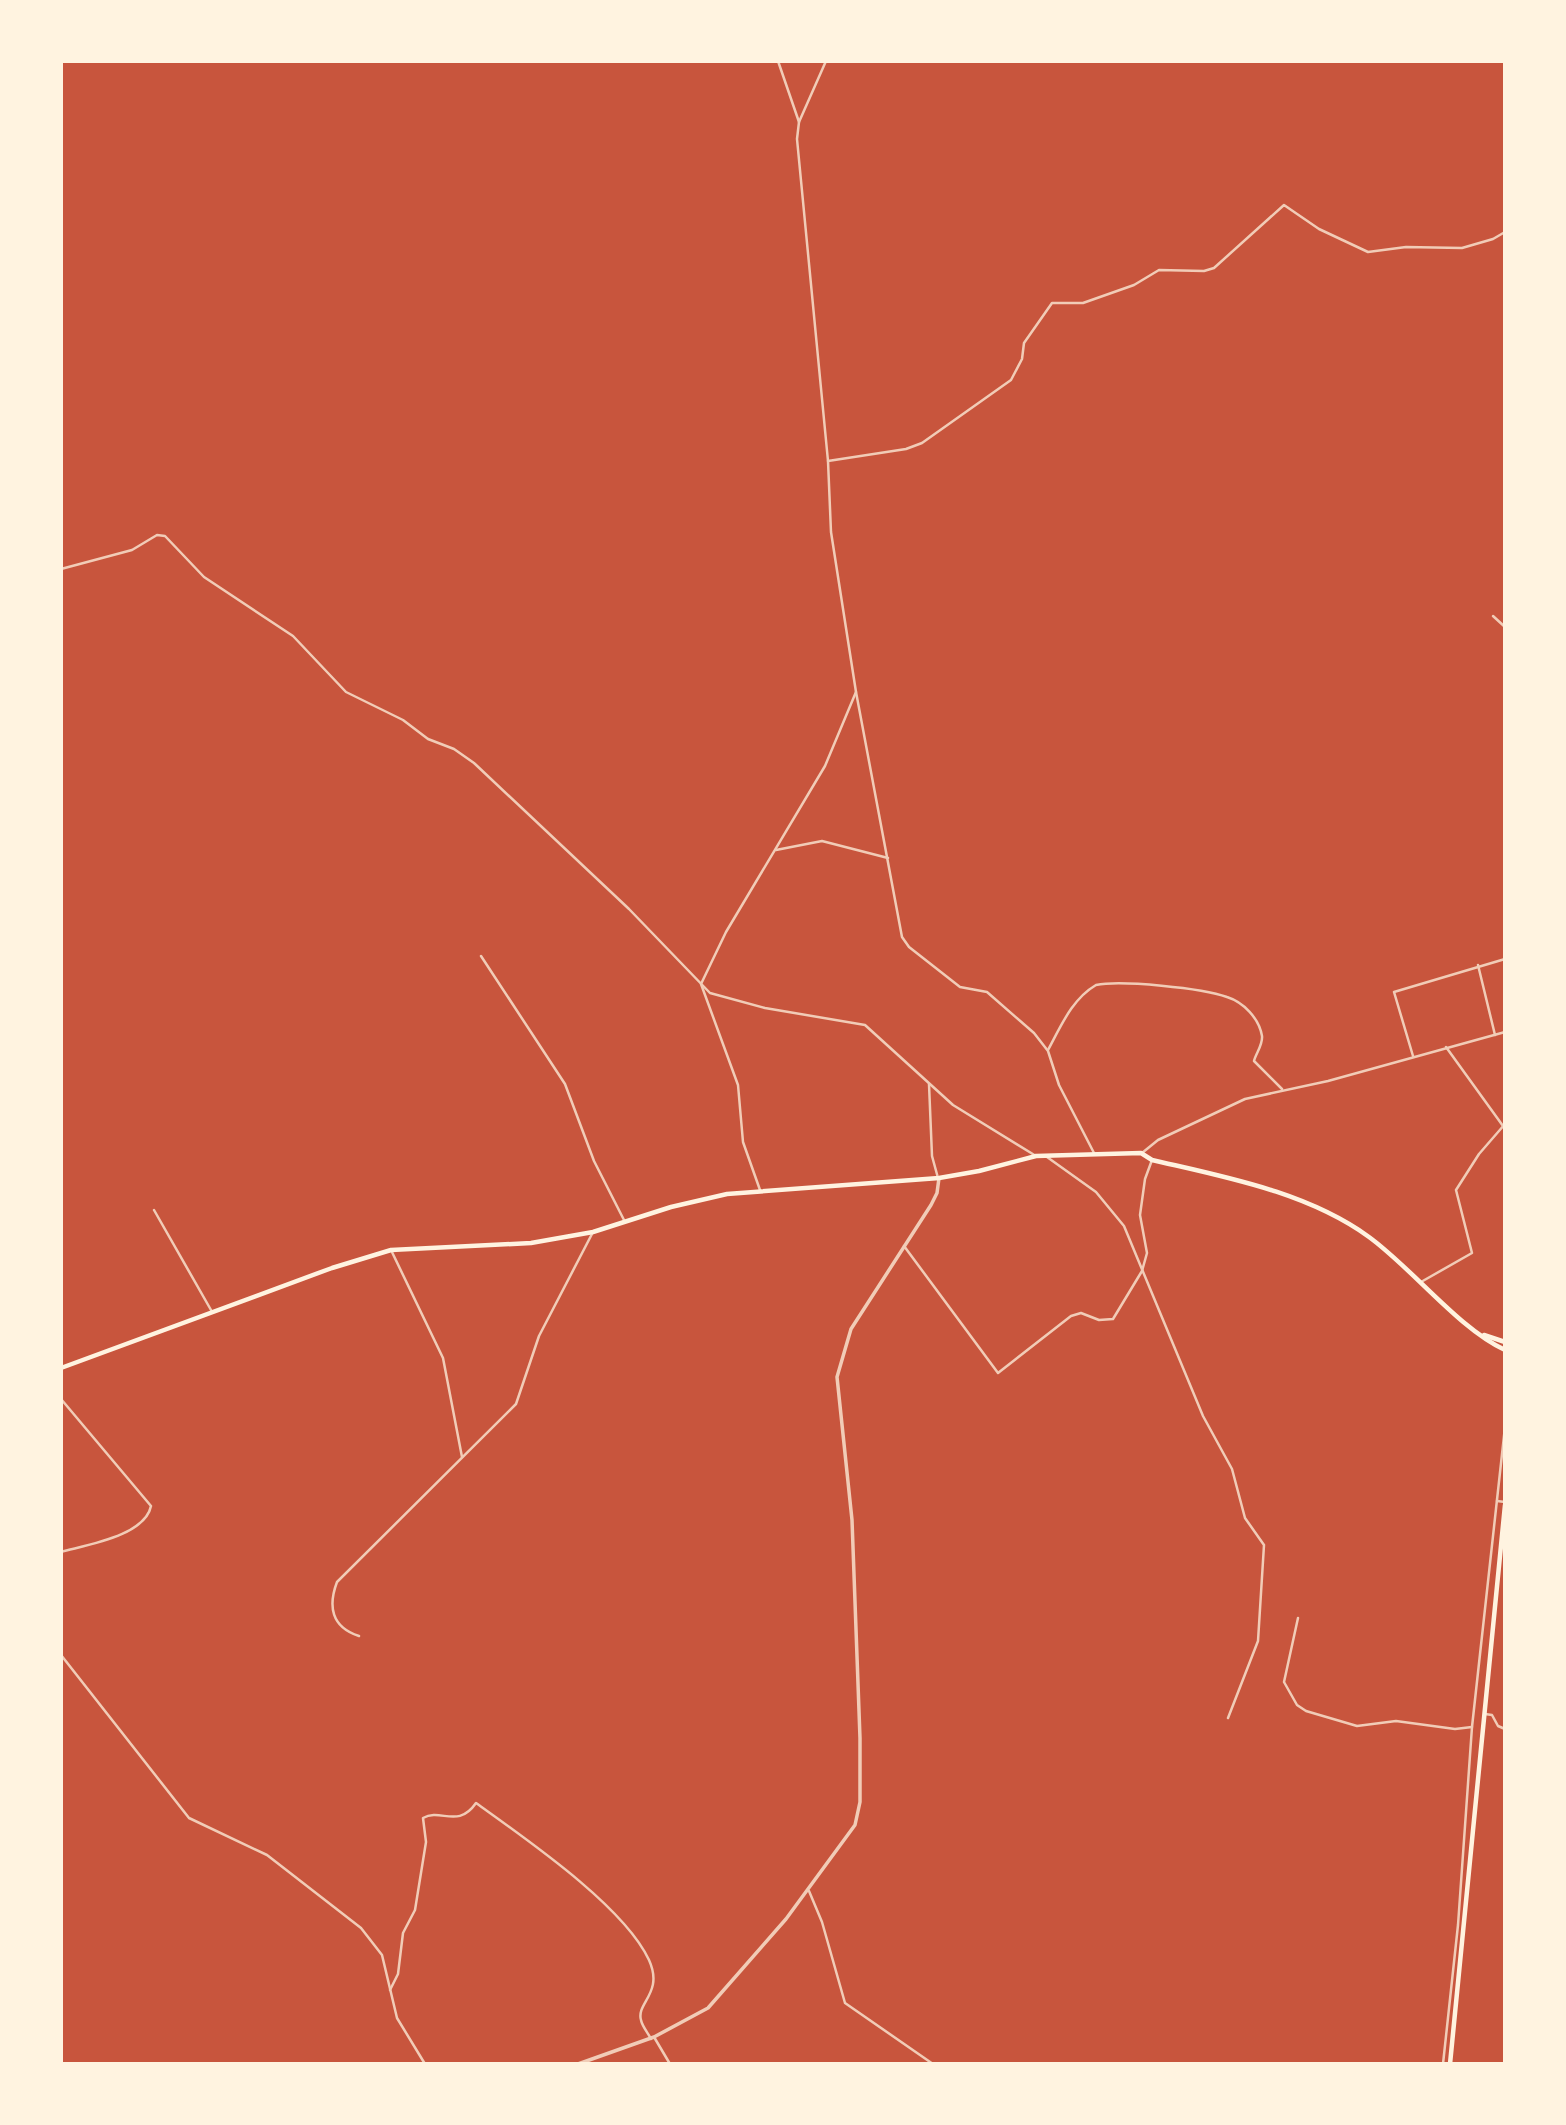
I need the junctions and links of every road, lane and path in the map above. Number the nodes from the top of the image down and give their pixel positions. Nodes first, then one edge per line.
1 (778, 61) edge
2 (825, 61) edge
3 (799, 122) junction
4 (1505, 232) edge
5 (828, 461) junction
6 (61, 569) edge
7 (1493, 616) dead end
8 (1505, 627) edge
9 (856, 692) junction
10 (776, 849) junction
11 (888, 858) junction
12 (481, 956) dead end
13 (1505, 959) edge
14 (1478, 965) junction
15 (701, 984) junction
16 (1505, 1031) edge
17 (1495, 1035) junction
18 (1446, 1047) junction
19 (1048, 1051) junction
20 (1413, 1056) junction
21 (929, 1084) junction
22 (1282, 1089) junction
23 (1504, 1125) edge
24 (1141, 1153) junction
25 (1094, 1154) junction
26 (1036, 1156) junction
27 (1048, 1157) junction
28 (1152, 1160) junction
29 (939, 1178) junction
30 (760, 1190) junction
31 (154, 1210) dead end
32 (625, 1222) junction
33 (593, 1232) junction
34 (904, 1246) junction
35 (391, 1250) junction
36 (1142, 1271) junction
37 (1421, 1282) junction
38 (212, 1312) junction
39 (1483, 1335) junction
40 (1505, 1342) edge
41 (1505, 1350) edge
42 (61, 1368) edge
43 (61, 1399) edge
44 (1505, 1427) edge
45 (462, 1458) junction
46 (1497, 1501) junction
47 (1505, 1503) edge
48 (61, 1552) edge
49 (1485, 1606) junction
50 (1495, 1607) junction
51 (1298, 1618) dead end
52 (359, 1636) dead end
53 (61, 1655) edge
54 (1485, 1714) junction
55 (1228, 1718) dead end
56 (1472, 1727) junction
57 (1505, 1729) edge
58 (808, 1891) junction
59 (1451, 1989) junction
60 (390, 1990) junction
61 (1458, 1990) junction
62 (653, 2038) junction
63 (425, 2064) edge
64 (578, 2064) edge
65 (670, 2064) edge
66 (933, 2064) edge
67 (1443, 2064) edge
68 (1450, 2064) edge

1 - 3 street
2 - 3 street
3 - 5 street
4 - 5 street
5 - 9 street
6 - 15 street
7 - 8 street
9 - 10 street
9 - 11 street
10 - 11 street
10 - 15 street
11 - 19 street
12 - 32 street
13 - 14 street
14 - 17 street
14 - 20 street
15 - 21 street
15 - 30 street
16 - 17 street
17 - 18 street
18 - 20 street
18 - 23 street
19 - 22 street
19 - 25 street
20 - 22 street
21 - 26 street
21 - 29 street
22 - 24 street
23 - 37 street
24 - 25 highway
24 - 28 highway
25 - 27 highway
26 - 27 highway
26 - 29 highway
27 - 36 street
28 - 36 street
28 - 37 highway
29 - 30 highway
29 - 34 street
30 - 32 highway
31 - 38 street
32 - 33 highway
33 - 35 highway
33 - 45 street
34 - 36 street
34 - 58 street
35 - 38 highway
35 - 45 street
36 - 55 street
37 - 39 highway
38 - 42 highway
39 - 40 highway
39 - 41 highway
43 - 48 street
44 - 46 street
45 - 52 street
46 - 47 street
46 - 49 street
47 - 50 highway
49 - 50 street
49 - 56 street
50 - 54 highway
51 - 56 street
53 - 60 street
54 - 57 street
54 - 61 highway
56 - 59 street
58 - 62 street
58 - 66 street
59 - 61 street
59 - 67 street
60 - 62 street
60 - 63 street
61 - 68 highway
62 - 64 street
62 - 65 street

